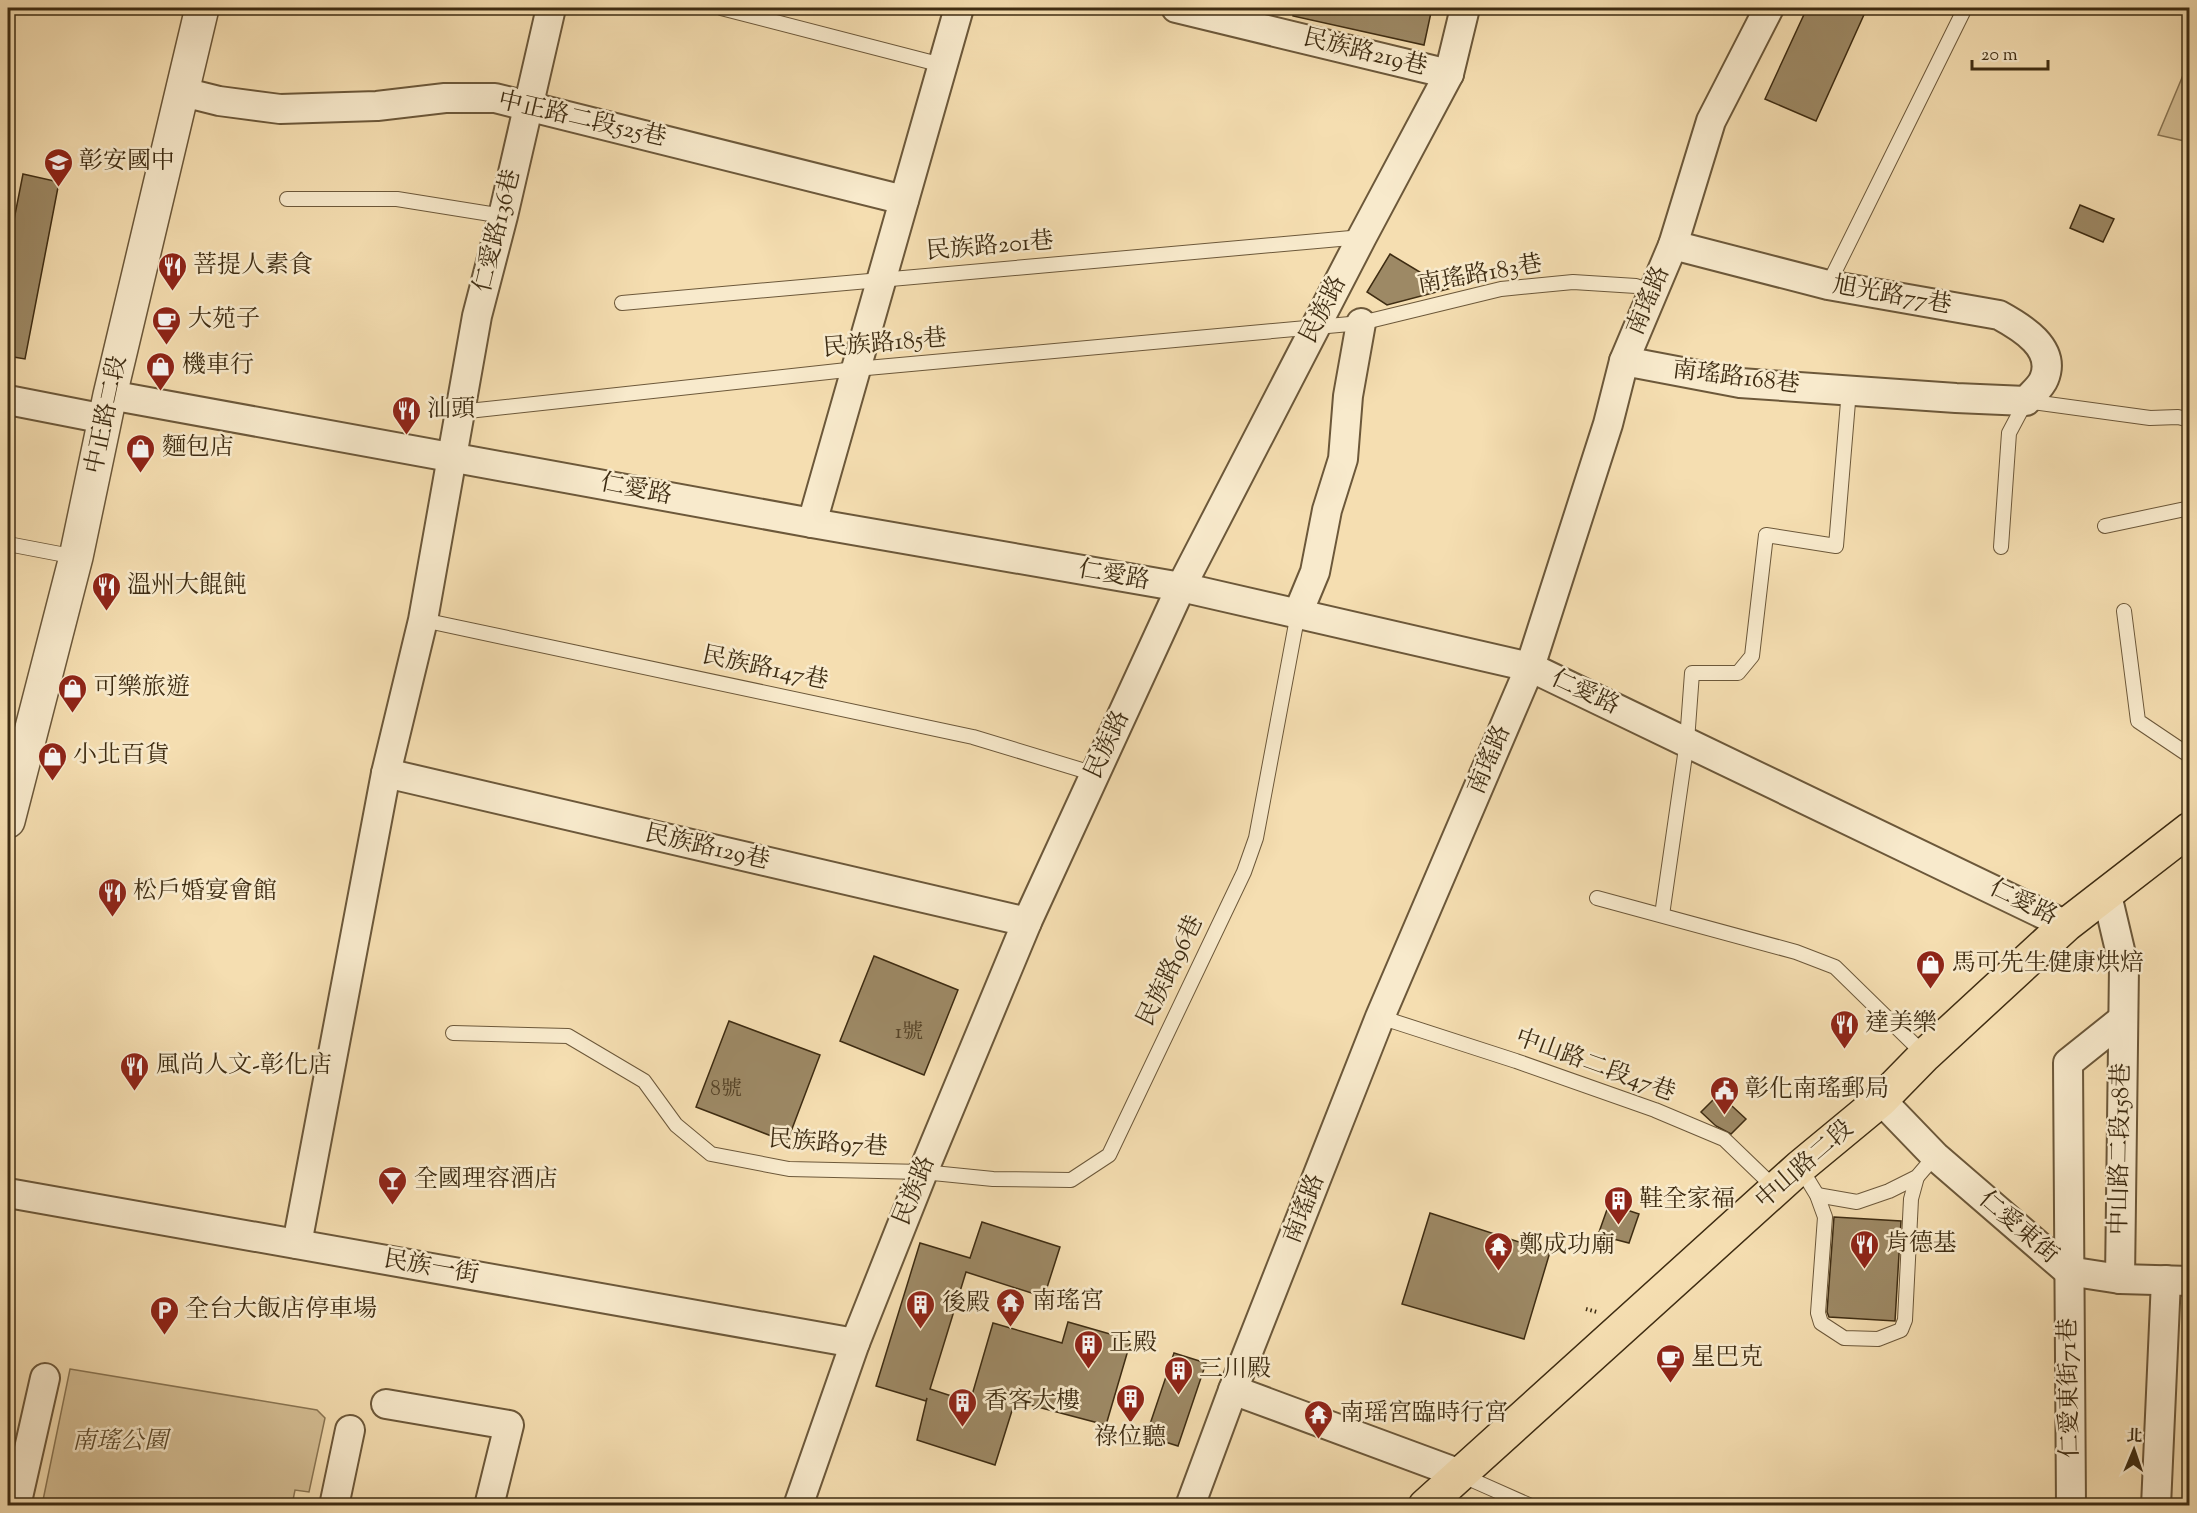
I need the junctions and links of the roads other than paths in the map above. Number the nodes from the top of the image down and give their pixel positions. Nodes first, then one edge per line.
1 (202, 8) edge
2 (551, 8) edge
3 (721, 8) edge
4 (959, 8) edge
5 (1176, 8) edge
6 (1466, 8) edge
7 (1769, 8) edge
8 (1965, 8) edge
9 (942, 65) junction
10 (1449, 74) junction
11 (183, 92) junction
12 (530, 105) junction
13 (286, 199) dead end
14 (904, 200) junction
15 (503, 216) junction
16 (1362, 237) junction
17 (1673, 245) junction
18 (882, 279) junction
19 (1828, 285) junction
20 (1653, 292) junction
21 (622, 303) dead end
22 (1361, 323) junction
23 (1316, 327) junction
24 (1624, 361) junction
25 (856, 369) junction
26 (1849, 390) junction
27 (8, 400) edge
28 (2026, 401) junction
29 (108, 407) junction
30 (459, 412) junction
31 (2190, 420) edge
32 (453, 456) junction
33 (2190, 508) edge
34 (812, 523) junction
35 (2106, 526) dead end
36 (8, 544) edge
37 (2001, 547) dead end
38 (76, 557) junction
39 (1181, 587) junction
40 (2124, 611) dead end
41 (1298, 613) junction
42 (423, 620) junction
43 (1530, 667) junction
44 (1687, 741) junction
45 (2190, 756) edge
46 (386, 773) junction
47 (1095, 774) junction
48 (8, 821) edge
49 (2190, 829) edge
50 (2107, 895) junction
51 (1597, 898) dead end
52 (1662, 915) junction
53 (1027, 922) junction
54 (2067, 925) junction
55 (1380, 1017) junction
56 (2123, 1019) junction
57 (453, 1033) dead end
58 (1925, 1055) junction
59 (1881, 1100) junction
60 (1926, 1166) junction
61 (1800, 1167) junction
62 (923, 1172) junction
63 (1776, 1189) junction
64 (8, 1193) edge
65 (1817, 1195) junction
66 (297, 1244) junction
67 (2068, 1271) junction
68 (2120, 1279) junction
69 (2178, 1281) edge
70 (855, 1343) junction
71 (45, 1378) dead end
72 (1233, 1390) junction
73 (386, 1404) dead end
74 (350, 1430) dead end
75 (1460, 1474) junction
76 (16, 1506) edge
77 (334, 1506) edge
78 (489, 1506) edge
79 (798, 1506) edge
80 (1190, 1506) edge
81 (1425, 1506) edge
82 (1532, 1506) edge
83 (2072, 1506) edge
84 (2156, 1506) edge

1 - 11 street, 中正路二段
2 - 12 street, 仁愛路136巷
3 - 9 lane
4 - 9 street
5 - 10 street, 民族路219巷
6 - 10 street, 民族路
7 - 17 street, 南瑤路
8 - 19 lane
9 - 14 street
10 - 16 street, 民族路
11 - 12 street, 中正路二段525巷
11 - 29 street, 中正路二段
12 - 14 street, 中正路二段525巷
12 - 15 street, 仁愛路136巷
13 - 15 lane
14 - 18 street
15 - 30 street, 仁愛路136巷
16 - 18 lane, 民族路201巷
16 - 23 street, 民族路
17 - 19 street, 旭光路77巷
17 - 20 street, 南瑤路
18 - 21 lane, 民族路201巷
18 - 25 street
19 - 28 street, 旭光路77巷
20 - 22 lane, 南瑤路183巷
20 - 24 street, 南瑤路
22 - 23 lane, 南瑤路183巷
22 - 41 street
23 - 25 lane, 民族路185巷
23 - 39 street, 民族路
24 - 26 street, 南瑤路168巷
24 - 43 street, 南瑤路
25 - 30 lane, 民族路185巷
25 - 34 street
26 - 28 street, 南瑤路168巷
26 - 44 lane
27 - 29 street, 仁愛路
28 - 31 lane
28 - 37 lane
29 - 32 street, 仁愛路
29 - 38 street, 中正路二段
30 - 32 street, 仁愛路136巷
32 - 34 street, 仁愛路
32 - 42 street, 仁愛路136巷
33 - 35 lane
34 - 39 street, 仁愛路
36 - 38 lane
38 - 48 street, 中正路二段
39 - 41 street, 仁愛路
39 - 47 street, 民族路
40 - 45 lane
41 - 43 street, 仁愛路
41 - 62 lane, 民族路96巷
42 - 46 street, 仁愛路136巷
42 - 47 lane, 民族路147巷
43 - 44 street, 仁愛路
43 - 55 street, 南瑤路
44 - 52 lane
44 - 54 street, 仁愛路
46 - 53 street, 民族路129巷
46 - 66 street, 仁愛路136巷
47 - 53 street, 民族路
49 - 50 main road, 中山路二段
50 - 54 main road, 中山路二段
50 - 56 street, 中山路二段158巷
51 - 52 lane
52 - 58 lane
53 - 62 street, 民族路
54 - 58 main road, 中山路二段
55 - 63 lane, 中山路二段47巷
55 - 72 street, 南瑤路
56 - 67 street, 中山路二段158巷
56 - 68 street, 中山路二段158巷
57 - 62 lane, 民族路97巷
58 - 59 main road, 中山路二段
59 - 60 street, 仁愛東街
59 - 61 main road, 中山路二段
60 - 65 lane
60 - 65 lane
60 - 67 street, 仁愛東街
61 - 63 main road, 中山路二段
61 - 65 lane
62 - 70 street, 民族路
63 - 75 main road, 中山路二段
64 - 66 street, 民族一街
66 - 70 street, 民族一街
67 - 68 street, 仁愛東街
67 - 83 street, 仁愛東街71巷
68 - 69 street, 仁愛東街
69 - 84 street
70 - 79 street, 民族路
71 - 76 street
72 - 75 street
72 - 80 street, 南瑤路
73 - 78 street
74 - 77 street
75 - 81 main road, 中山路二段
75 - 82 lane

